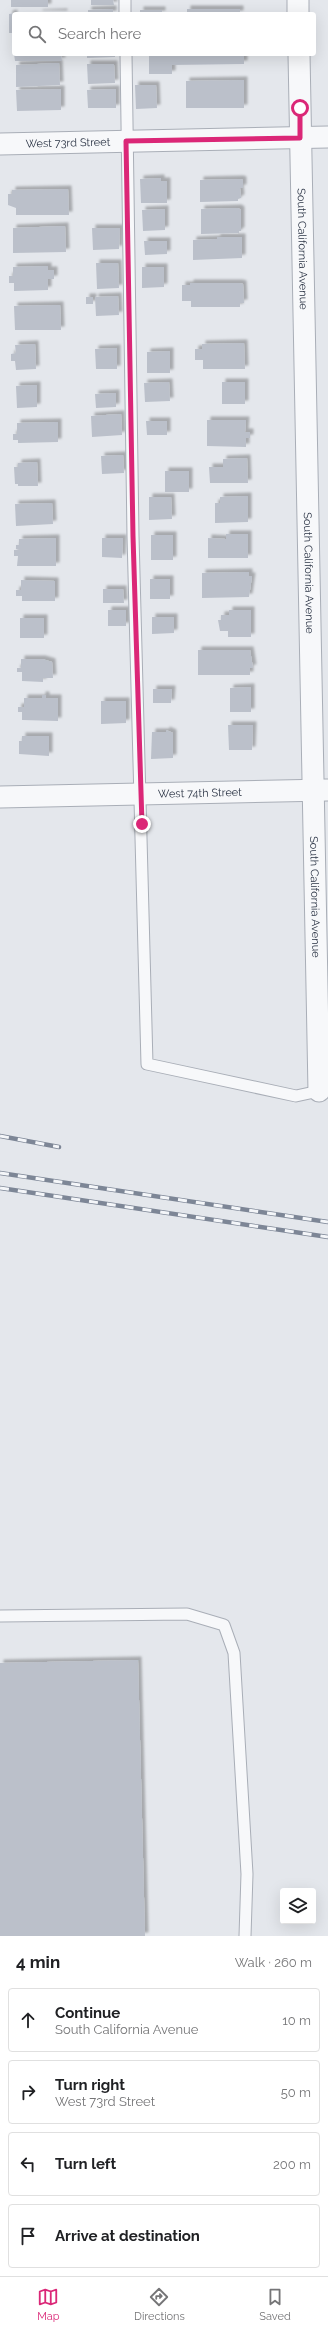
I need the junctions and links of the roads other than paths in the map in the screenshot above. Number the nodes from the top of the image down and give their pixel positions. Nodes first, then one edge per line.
1 (125, 0) edge
2 (298, 0) edge
3 (125, 12) edge
4 (298, 12) edge
5 (126, 56) edge
6 (299, 56) edge
7 (328, 137) edge
8 (300, 138) junction
9 (126, 141) junction
10 (0, 144) edge
11 (321, 791) edge
12 (141, 794) junction
13 (0, 797) edge
14 (319, 1091) joint
15 (0, 1616) edge
16 (246, 1936) edge

1 - 3 lane
2 - 4 street
5 - 9 lane
6 - 8 street, South California Avenue
7 - 8 street, West 73rd Street
8 - 9 street, West 73rd Street
8 - 11 street, South California Avenue
9 - 10 street, West 73rd Street
9 - 12 lane
11 - 12 street, West 74th Street
11 - 14 street, South California Avenue
12 - 13 street, West 74th Street
12 - 14 lane
15 - 16 lane

